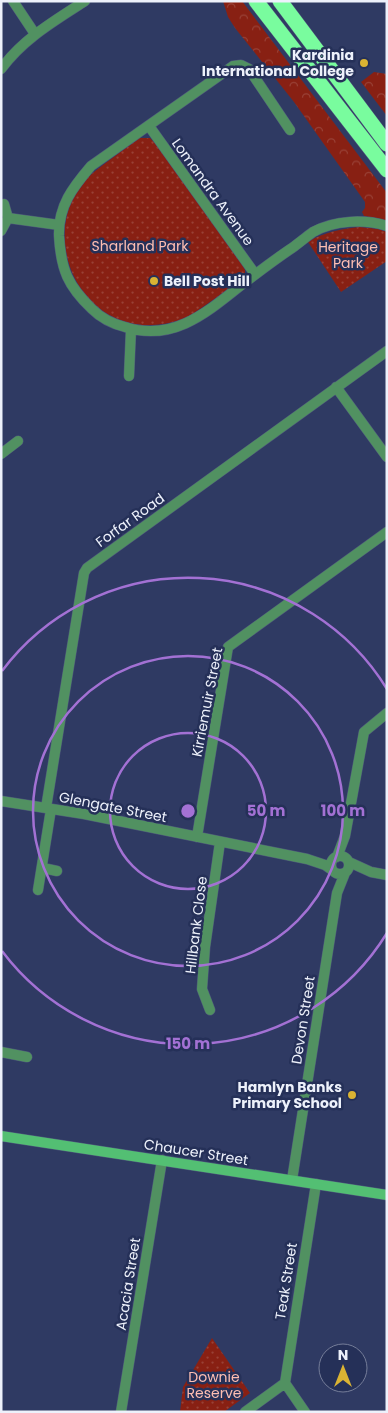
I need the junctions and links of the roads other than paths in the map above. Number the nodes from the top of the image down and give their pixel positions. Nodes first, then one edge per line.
1 (13, 1) edge
2 (85, 1) edge
3 (256, 1) edge
4 (280, 1) edge
5 (35, 34) junction
6 (1, 70) edge
7 (148, 126) junction
8 (290, 130) dead end
9 (387, 144) edge
10 (387, 170) edge
11 (4, 204) dead end
12 (8, 218) junction
13 (59, 225) junction
14 (387, 226) edge
15 (1, 231) edge
16 (255, 274) junction
17 (132, 329) junction
18 (387, 351) edge
19 (129, 376) dead end
20 (336, 387) junction
21 (18, 441) dead end
22 (1, 454) edge
23 (387, 457) edge
24 (387, 532) edge
25 (387, 714) edge
26 (1, 801) edge
27 (49, 809) junction
28 (197, 837) junction
29 (220, 842) junction
30 (341, 866) junction
31 (43, 868) junction
32 (57, 871) dead end
33 (387, 875) edge
34 (38, 890) dead end
35 (210, 1010) dead end
36 (1, 1052) edge
37 (27, 1057) dead end
38 (1, 1136) edge
39 (162, 1160) junction
40 (292, 1180) junction
41 (316, 1184) junction
42 (387, 1195) edge
43 (285, 1383) junction
44 (121, 1412) edge
45 (245, 1412) edge
46 (305, 1412) edge

1 - 5 street
2 - 5 street
3 - 10 highway
4 - 9 highway
5 - 6 street
7 - 8 street
7 - 13 street
7 - 16 street, Lomandra Avenue
11 - 12 street
12 - 13 street
12 - 15 street
13 - 17 street
14 - 16 street
16 - 17 street
17 - 19 street
18 - 20 street, Forfar Road
20 - 23 street
20 - 27 street, Forfar Road
21 - 22 street
24 - 28 street, Kirriemuir Street
25 - 30 street, Devon Street
26 - 27 street, Glengate Street
27 - 28 street, Glengate Street
27 - 31 street, Forfar Road
28 - 29 street, Glengate Street
29 - 30 street, Glengate Street
29 - 35 street, Hillbank Close
30 - 33 street, Glengate Street
30 - 40 street, Devon Street
31 - 32 street
31 - 34 street, Forfar Road
36 - 37 street
38 - 39 street, Chaucer Street
39 - 40 street, Chaucer Street
39 - 44 street, Acacia Street
40 - 41 street, Chaucer Street
41 - 42 street, Chaucer Street
41 - 43 street, Teak Street
43 - 45 street
43 - 46 street

